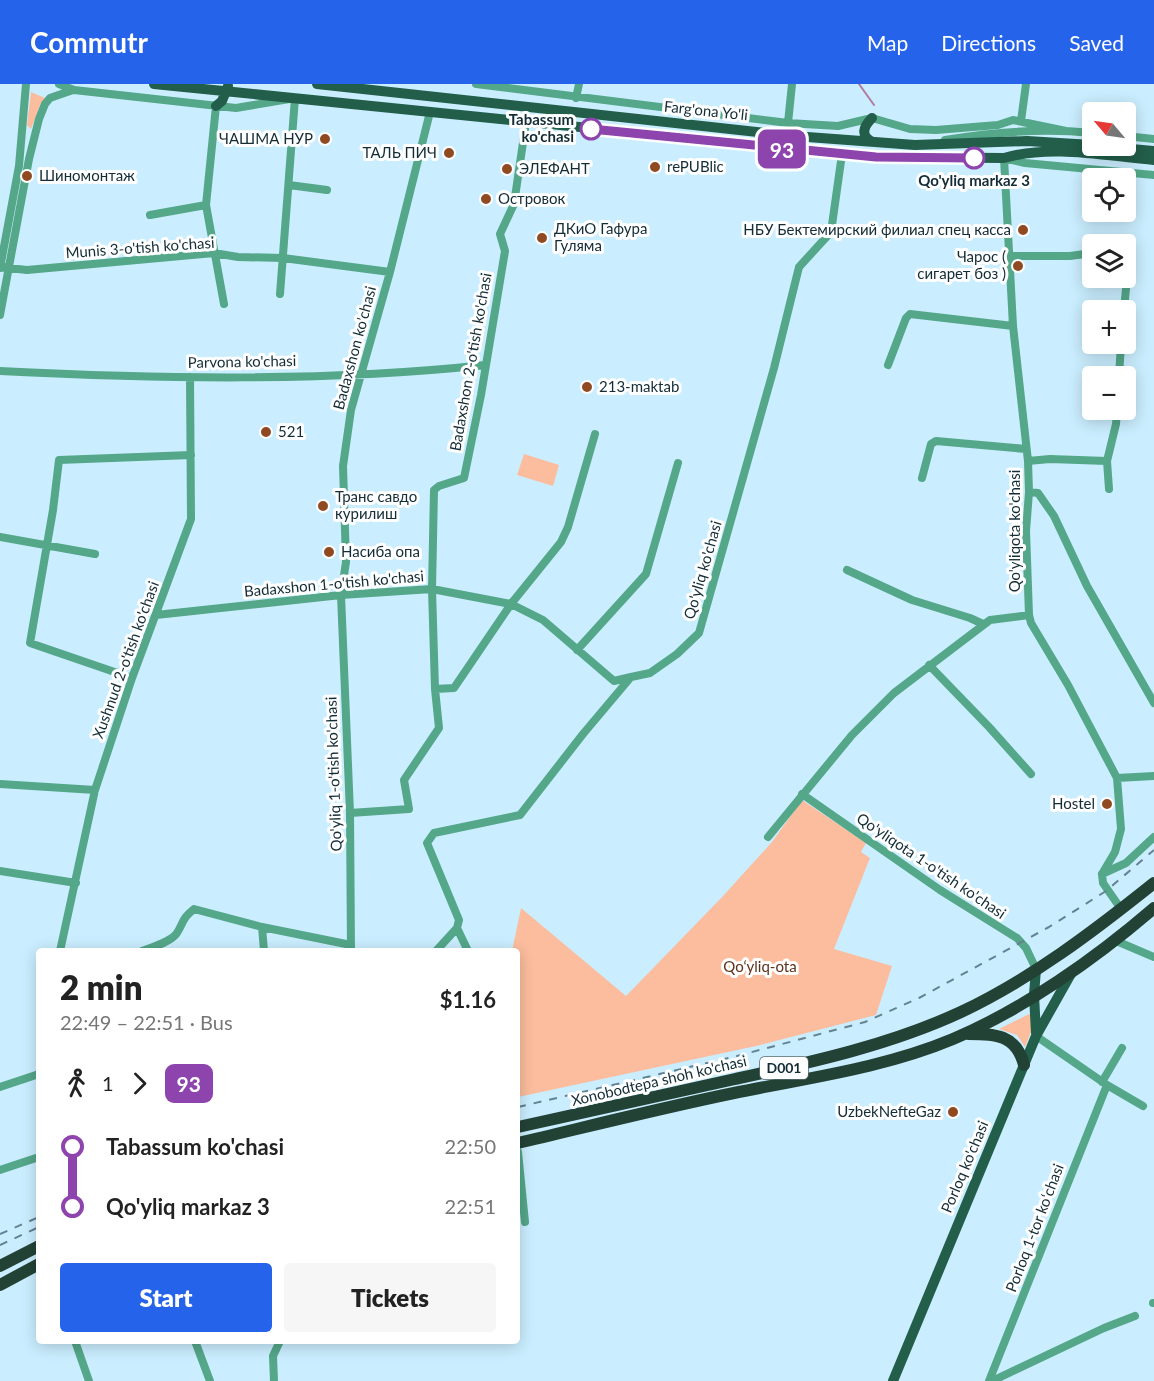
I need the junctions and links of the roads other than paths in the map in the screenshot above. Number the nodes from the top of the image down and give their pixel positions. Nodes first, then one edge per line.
1 (26, 84) edge
2 (59, 84) edge
3 (154, 84) edge
4 (317, 84) edge
5 (382, 84) edge
6 (476, 84) edge
7 (579, 84) edge
8 (792, 84) edge
9 (1026, 84) edge
10 (346, 85) edge
11 (227, 88) edge
12 (74, 90) junction
13 (392, 92) junction
14 (295, 98) junction
15 (576, 98) junction
16 (216, 106) junction
17 (430, 112) junction
18 (872, 118) junction
19 (1021, 121) junction
20 (525, 122) junction
21 (788, 123) junction
22 (1066, 130) junction
23 (1082, 132) edge
24 (1136, 137) edge
25 (1154, 139) edge
26 (873, 142) junction
27 (1082, 144) edge
28 (915, 145) junction
29 (1136, 149) edge
30 (1154, 151) edge
31 (842, 154) junction
32 (1004, 158) junction
33 (1154, 160) edge
34 (1154, 175) edge
35 (289, 185) junction
36 (327, 190) dead end
37 (206, 206) junction
38 (150, 215) dead end
39 (214, 254) junction
40 (1082, 255) edge
41 (1009, 256) junction
42 (283, 258) junction
43 (3, 268) edge
44 (390, 272) junction
45 (279, 294) dead end
46 (224, 304) dead end
47 (0, 315) edge
48 (1013, 326) junction
49 (485, 365) junction
50 (888, 365) dead end
51 (0, 371) edge
52 (360, 374) junction
53 (190, 377) junction
54 (1116, 420) edge
55 (595, 434) dead end
56 (1026, 449) junction
57 (191, 455) junction
58 (1028, 461) junction
59 (1107, 461) junction
60 (678, 463) dead end
61 (921, 478) dead end
62 (1109, 489) dead end
63 (1029, 492) junction
64 (0, 537) edge
65 (47, 545) junction
66 (95, 554) dead end
67 (847, 570) dead end
68 (432, 589) junction
69 (341, 595) junction
70 (511, 604) junction
71 (156, 615) junction
72 (1029, 615) junction
73 (983, 624) junction
74 (577, 651) junction
75 (929, 665) junction
76 (631, 677) junction
77 (132, 678) junction
78 (435, 689) junction
79 (1154, 704) edge
80 (1031, 774) dead end
81 (1154, 776) edge
82 (1117, 778) junction
83 (0, 784) edge
84 (95, 790) junction
85 (801, 794) junction
86 (350, 813) junction
87 (768, 837) dead end
88 (1154, 837) edge
89 (0, 871) edge
90 (1102, 874) junction
91 (1154, 883) edge
92 (76, 884) junction
93 (1154, 908) edge
94 (1121, 909) junction
95 (262, 927) junction
96 (460, 932) junction
97 (1114, 940) junction
98 (61, 948) edge
99 (151, 948) edge
100 (264, 948) edge
101 (351, 948) edge
102 (440, 948) edge
103 (467, 948) edge
104 (1154, 957) edge
105 (1075, 968) junction
106 (1036, 969) junction
107 (1034, 995) junction
108 (964, 1034) junction
109 (1036, 1036) junction
110 (1122, 1048) dead end
111 (1024, 1065) junction
112 (36, 1075) edge
113 (1105, 1084) junction
114 (0, 1086) edge
115 (1143, 1106) dead end
116 (520, 1127) edge
117 (520, 1143) edge
118 (36, 1158) edge
119 (0, 1170) edge
120 (520, 1172) edge
121 (525, 1222) dead end
122 (36, 1248) edge
123 (0, 1266) edge
124 (36, 1266) edge
125 (0, 1285) edge
126 (1135, 1316) dead end
127 (76, 1344) edge
128 (196, 1344) edge
129 (279, 1344) edge
130 (89, 1381) edge
131 (210, 1381) edge
132 (274, 1381) edge
133 (893, 1381) edge
134 (991, 1381) edge

1 - 43 street
2 - 12 street, Farg'ona Yo'li
3 - 11 main road, Farg'ona Yo'li
4 - 10 main road, Farg'ona Yo'li
5 - 13 main road
6 - 15 street
7 - 15 street
8 - 21 street
9 - 19 street
10 - 13 main road, Farg'ona Yo'li
11 - 14 main road, Farg'ona Yo'li
11 - 16 main road
12 - 16 street, Farg'ona Yo'li
12 - 43 street
13 - 26 main road, Farg'ona Yo'li
14 - 16 street, Farg'ona Yo'li
14 - 17 main road, Farg'ona Yo'li
14 - 35 street
15 - 21 street
16 - 37 street
17 - 20 main road, Farg'ona Yo'li
17 - 44 street, Badaxshon ko'chasi
18 - 19 street
18 - 21 street
18 - 26 main road
19 - 22 street
20 - 31 main road, Farg'ona Yo'li
20 - 49 street, Badaxshon 2-o'tish ko'chasi
22 - 23 street
22 - 28 street
24 - 25 street
26 - 28 main road, Farg'ona Yo'li
27 - 28 main road, Farg'ona Yo'li
29 - 30 main road
31 - 32 main road, Farg'ona Yo'li
31 - 76 street, Qo'yliq ko'chasi
32 - 33 main road, Farg'ona Yo'li
32 - 34 street
32 - 41 street, Qo'yliqota ko'chasi
35 - 36 street
35 - 42 street
37 - 38 street
37 - 39 street
39 - 42 street, Munis 3-o'tish ko'chasi
39 - 43 street, Munis 3-o'tish ko'chasi
39 - 46 street
40 - 41 street
41 - 48 street, Qo'yliqota ko'chasi
42 - 44 street, Munis 3-o'tish ko'chasi
42 - 45 street
43 - 47 street
44 - 52 street, Badaxshon ko'chasi
48 - 50 street
48 - 56 street, Qo'yliqota ko'chasi
49 - 52 street, Parvona ko'chasi
49 - 68 street, Badaxshon 2-o'tish ko'chasi
51 - 53 street, Parvona ko'chasi
52 - 53 street, Parvona ko'chasi
52 - 69 street, Badaxshon ko'chasi
53 - 57 street, Xushnud 2-o'tish ko'chasi
54 - 59 street
55 - 70 street
56 - 58 street, Qo'yliqota ko'chasi
56 - 61 street
57 - 65 street
57 - 71 street, Xushnud 2-o'tish ko'chasi
58 - 59 street
58 - 63 street, Qo'yliqota ko'chasi
59 - 62 street
60 - 74 street
63 - 72 street, Qo'yliqota ko'chasi
63 - 79 street
64 - 65 street
65 - 66 street
65 - 77 street
67 - 73 street
68 - 69 street, Badaxshon 1-o'tish ko'chasi
68 - 70 street, Badaxshon 1-o'tish ko'chasi
68 - 78 street
69 - 71 street, Badaxshon 1-o'tish ko'chasi
69 - 86 street, Qo'yliq 1-o'tish ko'chasi
70 - 74 street, Badaxshon 1-o'tish ko'chasi
70 - 78 street
71 - 77 street, Xushnud 2-o'tish ko'chasi
72 - 73 street
72 - 82 street, Qo'yliqota ko'chasi
73 - 75 street
74 - 76 street, Badaxshon 1-o'tish ko'chasi
75 - 80 street
75 - 85 street
76 - 96 street, Qo'yliq ko'chasi
77 - 84 street, Xushnud 2-o'tish ko'chasi
78 - 86 street
81 - 82 street
82 - 90 street, Qo'yliqota ko'chasi
83 - 84 street
84 - 92 street, Xushnud 2-o'tish ko'chasi
85 - 87 street
85 - 106 street, Qo'yliqota 1-o'tish ko'chasi
86 - 101 street, Qo'yliq 1-o'tish ko'chasi
88 - 90 street
89 - 92 street
90 - 94 street
91 - 94 highway, Xonobodtepa shoh ko'chasi / D001
92 - 98 street, Xushnud 2-o'tish ko'chasi
93 - 97 highway, Xonobodtepa shoh ko'chasi / D001
94 - 106 highway, Xonobodtepa shoh ko'chasi / D001
95 - 99 street
95 - 100 street
95 - 101 street
96 - 102 street
96 - 103 street, Qo'yliq ko'chasi
97 - 104 street
97 - 105 highway, Xonobodtepa shoh ko'chasi / D001
105 - 107 highway, Xonobodtepa shoh ko'chasi / D001
105 - 109 main road, Porloq ko'chasi
106 - 107 main road
106 - 116 highway, Xonobodtepa shoh ko'chasi / D001
107 - 108 highway, Xonobodtepa shoh ko'chasi / D001
107 - 109 main road
108 - 111 highway
108 - 117 highway, Xonobodtepa shoh ko'chasi / D001
109 - 111 main road, Porloq ko'chasi
109 - 113 street
110 - 113 street, Porloq 1-tor koʻchasi
111 - 133 main road, Porloq ko'chasi
112 - 114 street
113 - 115 street
113 - 134 street, Porloq 1-tor koʻchasi
118 - 119 street
120 - 121 street
122 - 123 highway
124 - 125 highway
126 - 134 street, Porloq 1-tor koʻchasi
127 - 130 street
128 - 131 street
129 - 132 street

